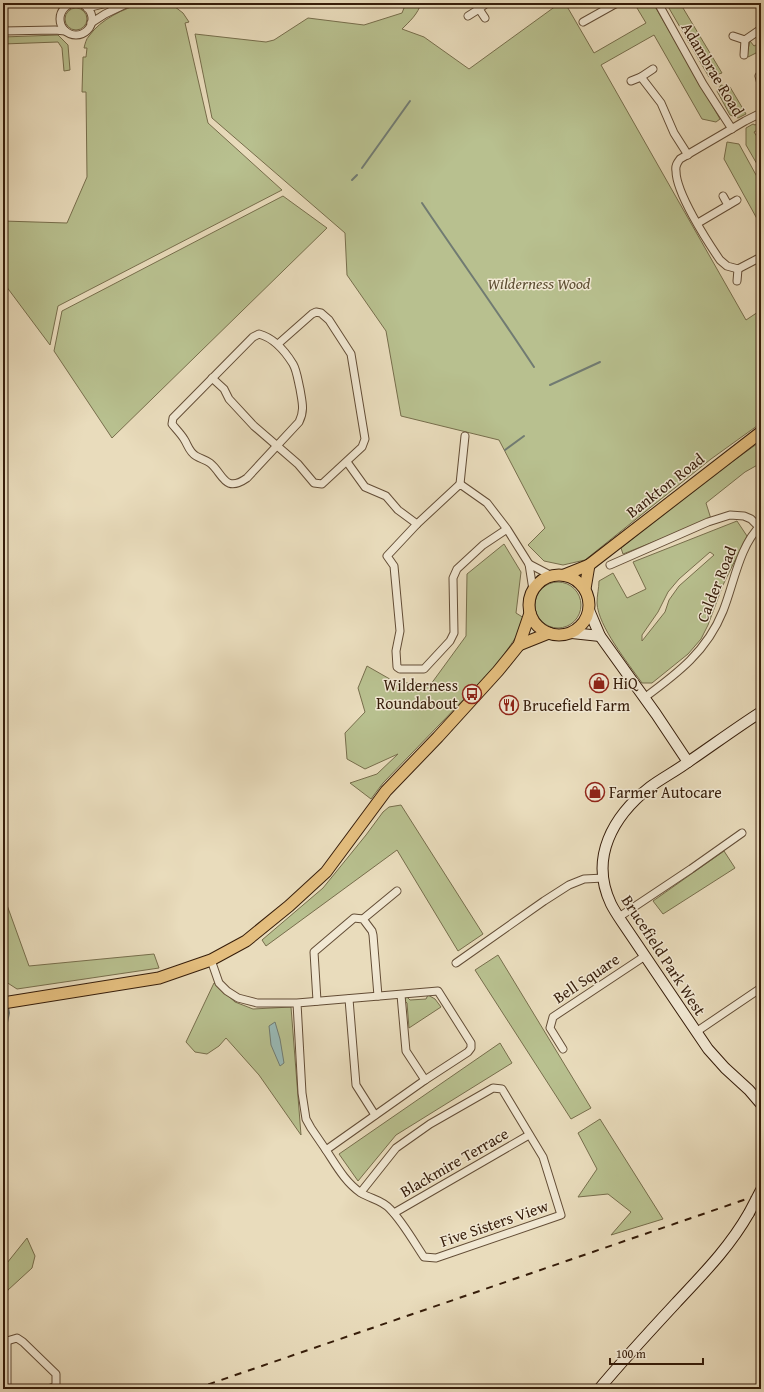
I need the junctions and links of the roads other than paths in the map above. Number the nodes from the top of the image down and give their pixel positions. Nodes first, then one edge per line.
1 (107, 3) edge
2 (128, 3) edge
3 (488, 3) edge
4 (617, 3) edge
5 (658, 3) edge
6 (87, 8) junction
7 (479, 9) junction
8 (468, 16) dead end
9 (485, 18) dead end
10 (60, 20) junction
11 (583, 22) dead end
12 (91, 23) junction
13 (761, 29) edge
14 (44, 30) junction
15 (3, 31) edge
16 (65, 31) junction
17 (733, 36) dead end
18 (745, 40) junction
19 (744, 55) dead end
20 (652, 69) dead end
21 (761, 73) edge
22 (641, 77) junction
23 (631, 81) dead end
24 (761, 84) edge
25 (761, 113) edge
26 (732, 129) junction
27 (688, 155) junction
28 (723, 196) dead end
29 (737, 200) dead end
30 (728, 205) junction
31 (698, 223) junction
32 (759, 258) dead end
33 (738, 269) junction
34 (737, 281) dead end
35 (278, 344) junction
36 (212, 378) junction
37 (761, 432) edge
38 (465, 436) dead end
39 (277, 446) junction
40 (347, 462) junction
41 (460, 484) junction
42 (417, 524) junction
43 (760, 526) edge
44 (507, 529) junction
45 (529, 564) junction
46 (589, 565) junction
47 (610, 565) dead end
48 (564, 575) junction
49 (552, 576) junction
50 (585, 589) junction
51 (533, 590) junction
52 (589, 610) junction
53 (530, 613) junction
54 (572, 633) junction
55 (548, 634) junction
56 (600, 636) junction
57 (519, 645) junction
58 (644, 698) junction
59 (761, 712) edge
60 (688, 762) junction
61 (742, 833) dead end
62 (604, 878) junction
63 (397, 891) dead end
64 (619, 917) junction
65 (363, 919) junction
66 (645, 956) junction
67 (211, 960) junction
68 (456, 963) dead end
69 (761, 988) edge
70 (401, 995) junction
71 (378, 996) junction
72 (349, 999) junction
73 (317, 1002) junction
74 (3, 1003) edge
75 (297, 1003) junction
76 (696, 1032) junction
77 (563, 1049) dead end
78 (425, 1080) junction
79 (761, 1104) edge
80 (375, 1115) junction
81 (529, 1135) junction
82 (326, 1150) junction
83 (761, 1190) edge
84 (361, 1192) junction
85 (394, 1213) junction
86 (5, 1339) edge
87 (7, 1389) edge
88 (49, 1389) edge
89 (599, 1389) edge

1 - 6 street
2 - 12 street
3 - 7 street
4 - 11 street
5 - 26 street, Adambrae Road
6 - 10 street
6 - 12 street
7 - 8 street
7 - 9 street
10 - 14 street
10 - 16 street
12 - 16 street
13 - 18 street
14 - 15 street
14 - 16 street
17 - 18 street
18 - 19 street
20 - 22 street
21 - 24 street
22 - 23 street
22 - 27 street
25 - 26 street
26 - 27 street
27 - 31 street
28 - 30 street
29 - 30 street
30 - 31 street
31 - 33 street
32 - 33 street
33 - 34 street
35 - 36 street
35 - 39 street
35 - 40 street
36 - 39 street
36 - 39 street
37 - 46 main road, Bankton Road
38 - 41 street
39 - 40 street
40 - 42 street
41 - 42 street
41 - 44 street
42 - 44 street
43 - 47 street, Calder Road
43 - 58 street, Calder Road
44 - 45 street
45 - 49 street
45 - 51 street
46 - 48 main road, Bankton Road
46 - 50 main road
48 - 49 main road
48 - 50 main road
49 - 51 main road
50 - 52 main road
51 - 53 main road
52 - 54 main road
52 - 56 street
53 - 55 main road
53 - 57 main road
54 - 55 main road
54 - 56 street
55 - 57 main road
56 - 58 street
57 - 67 main road
58 - 60 street
59 - 60 street, Brucefield Park West
60 - 62 street, Brucefield Park West
61 - 64 street
62 - 64 street, Brucefield Park West
62 - 68 street
63 - 65 street
64 - 66 street, Brucefield Park West
65 - 71 street
65 - 73 street
66 - 76 street, Brucefield Park West
66 - 77 street, Bell Square
67 - 74 main road
67 - 75 street
69 - 76 street
70 - 71 street
70 - 78 street
70 - 78 street
71 - 72 street
72 - 73 street
72 - 80 street
73 - 75 street
75 - 82 street
76 - 79 street, Brucefield Park West
78 - 80 street
80 - 82 street
81 - 84 street, Five Sisters View
81 - 85 street, Blackmire Terrace
81 - 85 street, Five Sisters View
82 - 84 street, Five Sisters View
83 - 89 street, bridge
84 - 85 street, Five Sisters View
86 - 87 street
86 - 88 street

